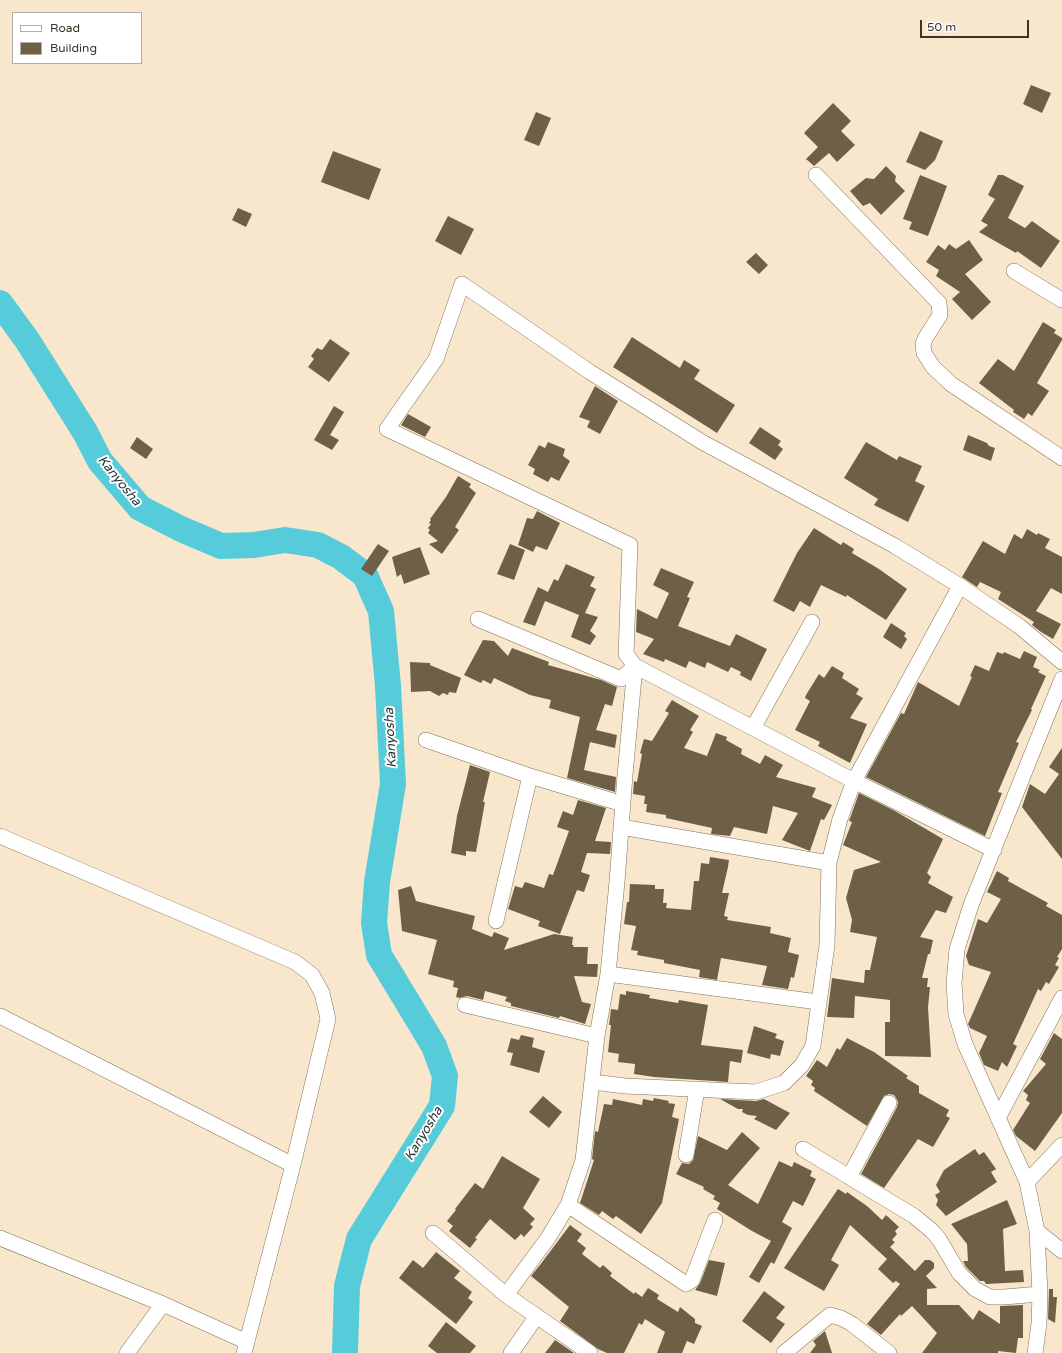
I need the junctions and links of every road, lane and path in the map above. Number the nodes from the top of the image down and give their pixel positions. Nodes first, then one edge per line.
1 (816, 175) dead end
2 (1014, 271) dead end
3 (1062, 300) edge
4 (1062, 458) edge
5 (960, 586) junction
6 (478, 619) dead end
7 (812, 622) dead end
8 (1062, 662) edge
9 (634, 666) junction
10 (1062, 679) edge
11 (1057, 706) edge
12 (753, 728) junction
13 (426, 740) dead end
14 (530, 776) junction
15 (854, 781) junction
16 (623, 804) junction
17 (621, 827) junction
18 (0, 836) edge
19 (994, 850) junction
20 (829, 864) junction
21 (496, 921) dead end
22 (608, 974) junction
23 (1062, 999) edge
24 (818, 1002) junction
25 (465, 1005) dead end
26 (0, 1016) edge
27 (597, 1036) junction
28 (593, 1082) junction
29 (697, 1089) junction
30 (889, 1103) dead end
31 (998, 1118) junction
32 (1062, 1145) edge
33 (803, 1149) dead end
34 (686, 1155) dead end
35 (293, 1165) junction
36 (849, 1177) junction
37 (1027, 1182) junction
38 (568, 1204) junction
39 (715, 1220) dead end
40 (1037, 1231) junction
41 (433, 1233) dead end
42 (2, 1242) edge
43 (1062, 1251) edge
44 (1040, 1294) junction
45 (506, 1295) junction
46 (163, 1304) junction
47 (537, 1316) junction
48 (245, 1348) edge
49 (127, 1353) edge
50 (511, 1353) edge
51 (590, 1353) edge
52 (784, 1353) edge
53 (889, 1353) edge
54 (1035, 1353) edge

1 - 4 street
2 - 3 street
5 - 8 street
5 - 9 street
5 - 15 street
6 - 9 street
7 - 12 street
9 - 12 street
9 - 16 street
10 - 11 street
11 - 19 street
12 - 15 street
13 - 14 street
14 - 16 street
14 - 21 street
15 - 19 street
15 - 20 street
16 - 17 street
17 - 20 street
17 - 22 street
18 - 35 street
19 - 31 street
20 - 24 street
22 - 24 street
22 - 27 street
23 - 31 street
24 - 29 street
25 - 27 street
26 - 35 street
27 - 28 street
28 - 29 street
28 - 38 street
29 - 34 street
30 - 36 street
31 - 37 street
32 - 37 street
33 - 36 street
35 - 48 street
36 - 44 street
37 - 40 street
38 - 39 street
38 - 45 street
40 - 43 street
40 - 44 street
41 - 45 street
42 - 46 street
44 - 54 street
45 - 47 street
46 - 48 street
46 - 49 street
47 - 50 street
47 - 51 street
52 - 53 street

